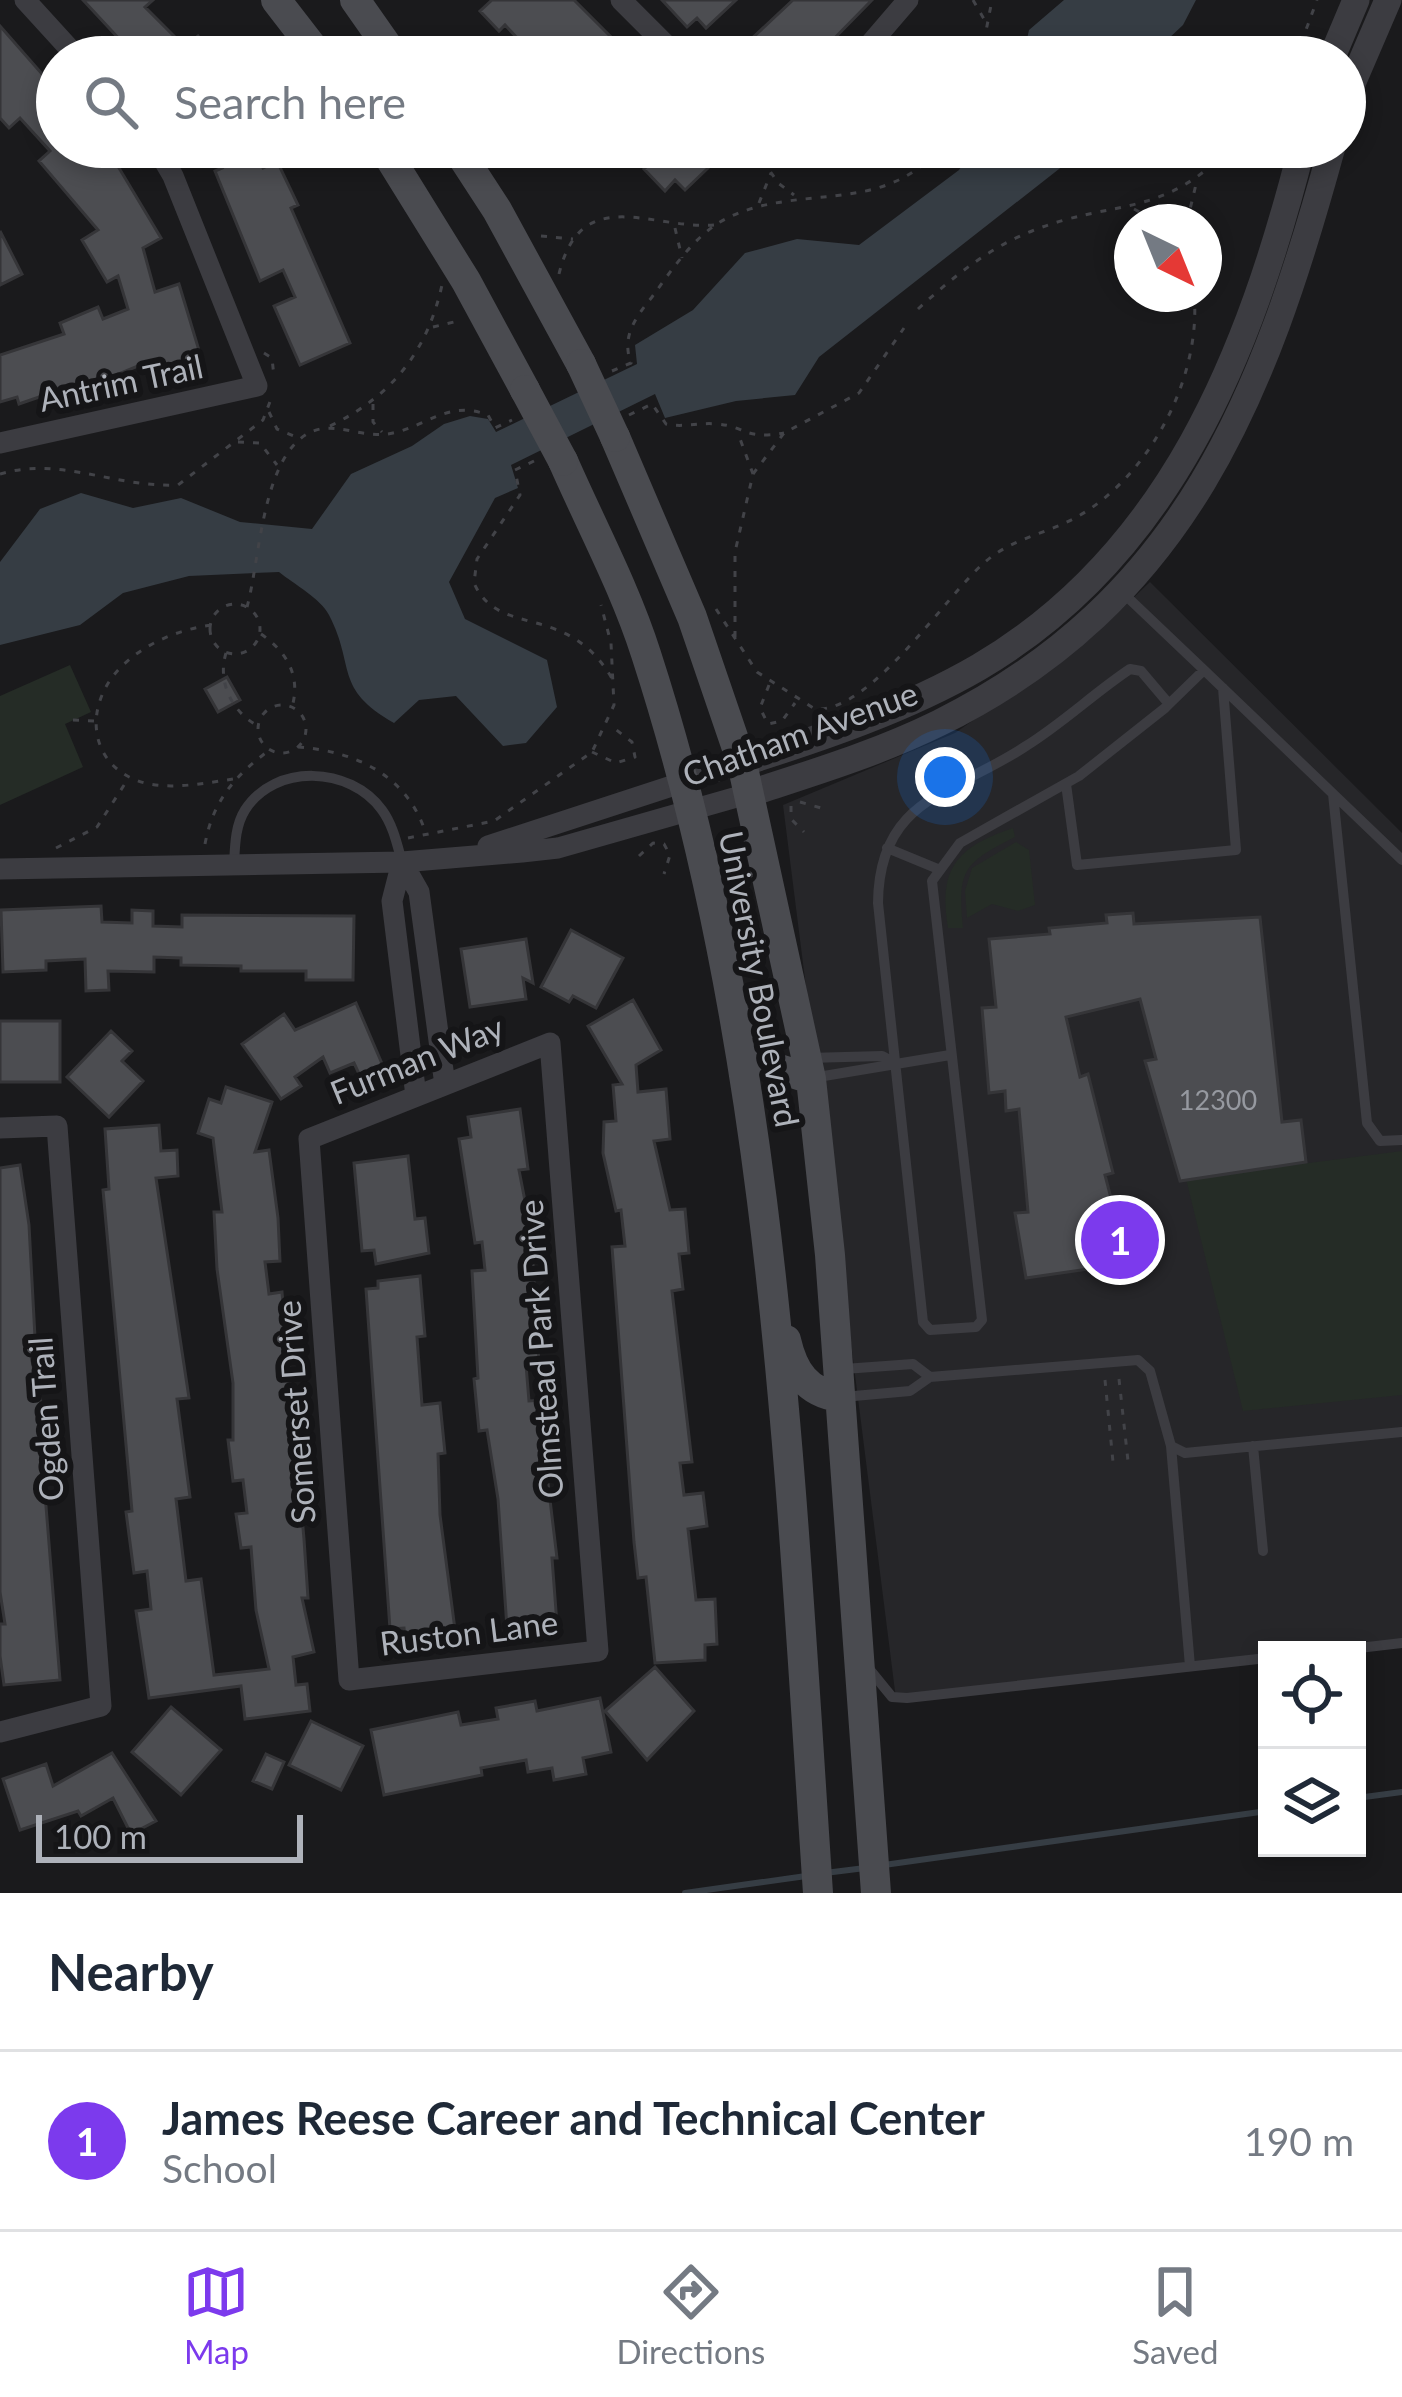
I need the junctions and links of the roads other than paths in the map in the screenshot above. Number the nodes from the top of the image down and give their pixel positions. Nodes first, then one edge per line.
1 (25, 0) edge
2 (276, 0) edge
3 (355, 0) edge
4 (621, 0) edge
5 (908, 0) edge
6 (1356, 0) edge
7 (1388, 0) edge
8 (57, 36) edge
9 (304, 36) edge
10 (380, 36) edge
11 (658, 36) edge
12 (877, 36) edge
13 (1341, 36) edge
14 (1366, 51) edge
15 (168, 168) edge
16 (396, 168) edge
17 (470, 168) edge
18 (1296, 168) edge
19 (1326, 168) edge
20 (0, 443) edge
21 (1110, 580) junction
22 (1204, 670) junction
23 (1223, 688) junction
24 (1169, 704) junction
25 (747, 778) junction
26 (682, 781) junction
27 (1066, 784) junction
28 (1333, 794) junction
29 (685, 834) junction
30 (887, 848) junction
31 (470, 853) junction
32 (1402, 860) edge
33 (402, 862) junction
34 (234, 867) junction
35 (0, 868) edge
36 (938, 868) junction
37 (729, 994) junction
38 (550, 1042) joint
39 (950, 1055) junction
40 (895, 1061) junction
41 (808, 1068) junction
42 (445, 1084) junction
43 (416, 1096) junction
44 (0, 1128) edge
45 (310, 1138) joint
46 (1402, 1140) edge
47 (768, 1264) junction
48 (930, 1377) junction
49 (839, 1383) junction
50 (1402, 1432) edge
51 (1171, 1446) junction
52 (1253, 1446) junction
53 (1263, 1551) dead end
54 (1402, 1643) edge
55 (1366, 1647) edge
56 (598, 1651) joint
57 (859, 1652) junction
58 (1258, 1659) edge
59 (1190, 1666) junction
60 (349, 1680) joint
61 (0, 1732) edge
62 (818, 1893) edge
63 (876, 1893) edge

1 - 8 street
2 - 9 main road
3 - 10 main road
4 - 11 street
5 - 12 street
6 - 13 street
7 - 14 street
15 - 20 street, Antrim Trail
16 - 26 main road, University Boulevard, bridge
17 - 25 main road, University Boulevard, bridge
18 - 21 street, Chatham Avenue
19 - 21 street, Chatham Avenue
21 - 22 lane
21 - 25 street, Chatham Avenue
22 - 23 lane
22 - 24 lane
23 - 27 lane
23 - 28 lane
24 - 27 lane
24 - 30 lane
25 - 26 street, Chatham Avenue
25 - 29 street, Chatham Avenue
25 - 41 main road, University Boulevard
26 - 29 main road, University Boulevard
26 - 31 street, Chatham Avenue
27 - 36 lane
28 - 32 lane
28 - 46 lane
29 - 31 street, Chatham Avenue
29 - 37 main road, University Boulevard
30 - 36 lane
30 - 40 lane
31 - 33 street, Chatham Avenue
33 - 34 street, Chatham Avenue
33 - 34 lane
33 - 42 street
33 - 43 street
34 - 35 street, Chatham Avenue
36 - 39 lane
37 - 41 main road
37 - 47 main road, University Boulevard
38 - 42 street, Furman Way
38 - 56 street, Olmstead Park Drive
39 - 40 lane
39 - 40 lane
40 - 41 lane
40 - 41 lane
41 - 49 main road, University Boulevard
42 - 43 street, Furman Way
43 - 45 street, Furman Way
44 - 61 street, Ogden Trail
45 - 60 street, Somerset Drive
47 - 49 main road
47 - 62 main road, University Boulevard
48 - 49 lane
48 - 49 lane
48 - 51 lane
49 - 57 main road, University Boulevard
50 - 52 lane
51 - 52 lane
51 - 59 lane
52 - 53 lane
54 - 55 lane
56 - 60 street, Ruston Lane
57 - 59 lane
57 - 63 main road, University Boulevard
58 - 59 lane

